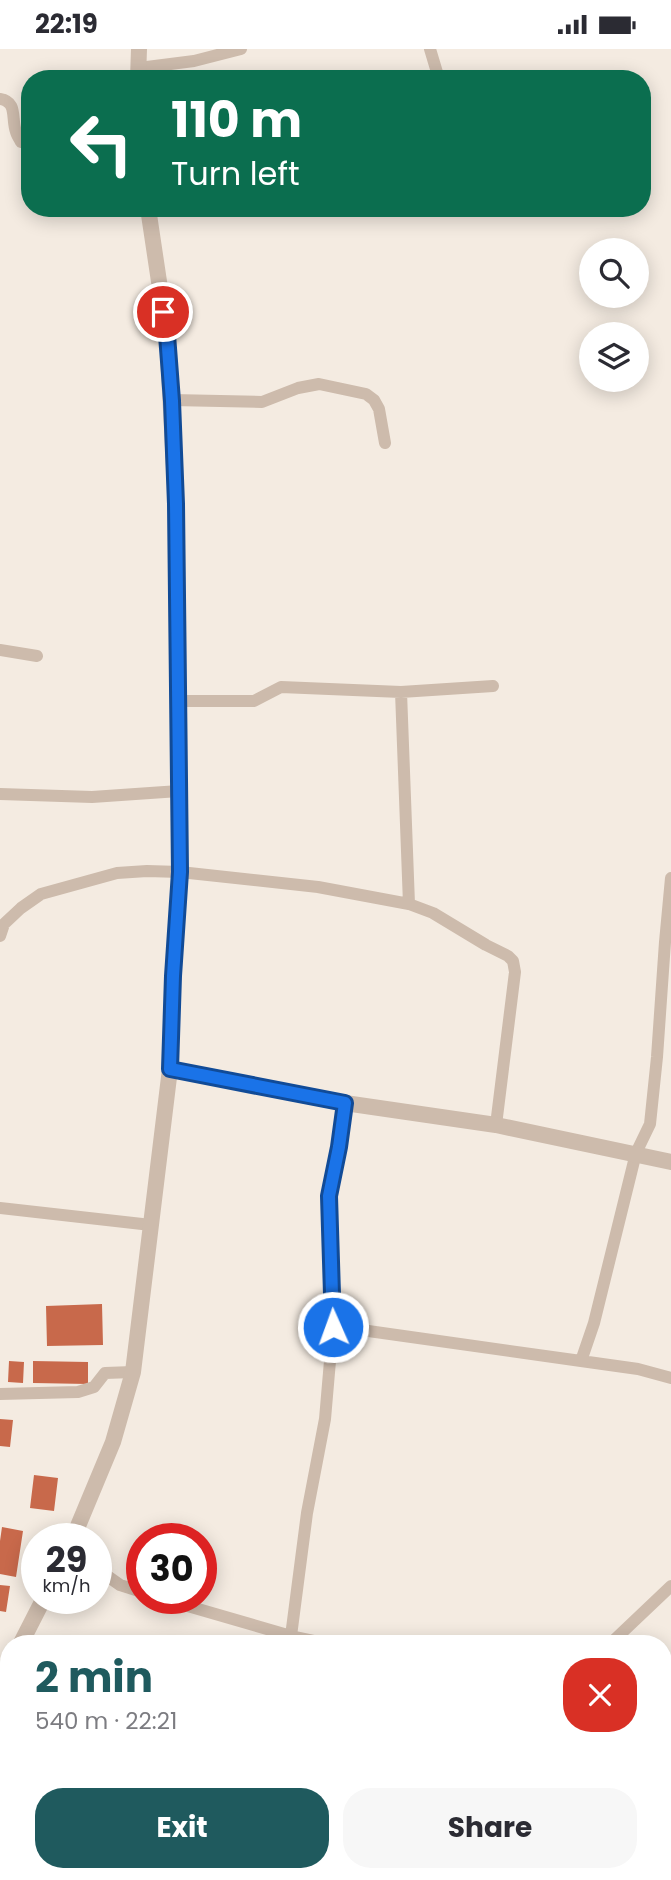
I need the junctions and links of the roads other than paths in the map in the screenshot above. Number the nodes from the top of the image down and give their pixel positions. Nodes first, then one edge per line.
1 (139, 49) edge
2 (241, 49) edge
3 (430, 49) edge
4 (139, 70) edge
5 (156, 70) edge
6 (436, 70) edge
7 (0, 99) edge
8 (21, 142) edge
9 (149, 217) edge
10 (172, 401) junction
11 (385, 443) dead end
12 (0, 650) edge
13 (37, 656) dead end
14 (493, 687) dead end
15 (401, 692) junction
16 (178, 701) junction
17 (179, 791) junction
18 (0, 795) edge
19 (180, 872) junction
20 (671, 878) edge
21 (408, 904) junction
22 (0, 936) edge
23 (170, 1069) junction
24 (345, 1103) junction
25 (496, 1125) junction
26 (636, 1153) junction
27 (671, 1162) edge
28 (0, 1208) edge
29 (151, 1225) junction
30 (333, 1327) junction
31 (581, 1361) junction
32 (133, 1372) junction
33 (671, 1378) edge
34 (0, 1394) edge
35 (79, 1523) edge
36 (671, 1586) edge
37 (36, 1614) edge
38 (215, 1614) edge
39 (25, 1635) edge
40 (288, 1635) edge
41 (291, 1635) edge
42 (619, 1635) edge

1 - 4 street
2 - 5 street
3 - 6 street
7 - 8 street
9 - 10 street
10 - 11 street
10 - 16 street
12 - 13 street
14 - 15 street
15 - 16 street
15 - 21 street
16 - 17 street
17 - 18 street
17 - 19 street
19 - 21 street
19 - 22 street
19 - 23 street
20 - 26 street
21 - 25 street
23 - 24 street
23 - 29 street
24 - 25 street
24 - 30 street
25 - 26 street
26 - 27 street
26 - 31 street
28 - 29 street
29 - 32 street
30 - 31 street
30 - 41 street
31 - 33 street
32 - 34 street
32 - 35 street
36 - 42 street
37 - 39 street
38 - 40 street

